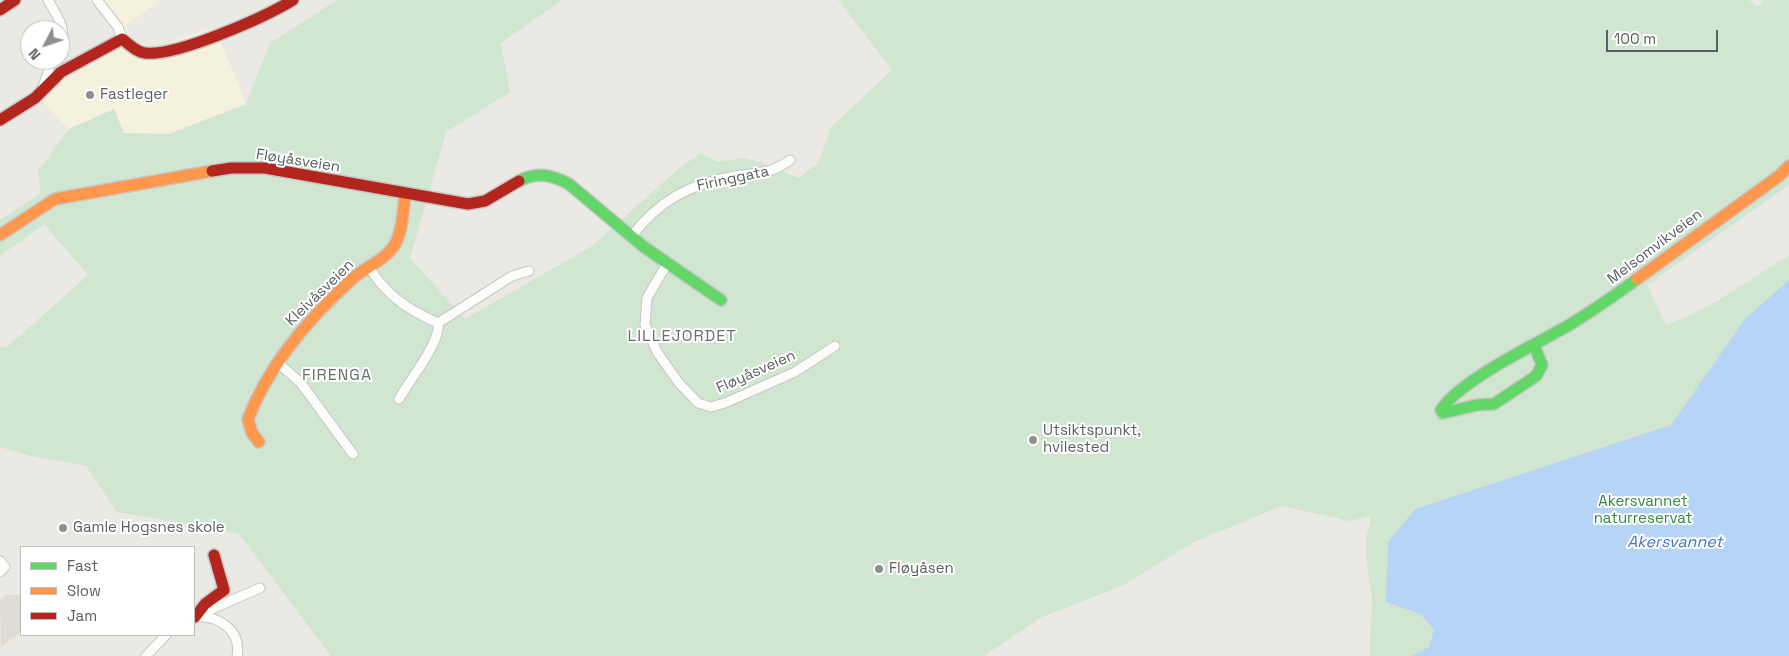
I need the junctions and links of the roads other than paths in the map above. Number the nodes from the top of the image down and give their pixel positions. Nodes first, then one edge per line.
1 (15, 0) edge
2 (48, 0) edge
3 (97, 0) edge
4 (293, 0) edge
5 (0, 10) edge
6 (58, 20) edge
7 (122, 39) junction
8 (48, 70) edge
9 (42, 92) junction
10 (0, 120) edge
11 (790, 160) dead end
12 (1789, 166) edge
13 (405, 194) junction
14 (0, 235) edge
15 (631, 237) junction
16 (668, 262) junction
17 (369, 267) junction
18 (529, 271) dead end
19 (721, 300) dead end
20 (438, 323) junction
21 (1534, 345) junction
22 (835, 346) dead end
23 (278, 363) junction
24 (399, 399) dead end
25 (259, 442) dead end
26 (353, 454) dead end
27 (214, 555) dead end
28 (0, 561) edge
29 (0, 572) edge
30 (260, 588) dead end
31 (197, 617) edge
32 (165, 636) edge
33 (146, 656) edge
34 (237, 656) edge

1 - 5 street
2 - 6 street
3 - 7 street
4 - 7 street
7 - 9 street
8 - 9 street
9 - 10 street
11 - 15 street, Firinggata
12 - 21 street, Melsomvikveien
13 - 14 street, Fløyåsveien
13 - 15 street, Fløyåsveien
13 - 17 street, Kleivåsveien
15 - 16 street
16 - 19 street
16 - 22 street, Fløyåsveien
17 - 20 street
17 - 23 street, Kleivåsveien
18 - 20 street
20 - 24 street
21 - 21 street, Melsomvikveien
23 - 25 street, Kleivåsveien
23 - 26 street
27 - 31 street
28 - 29 street
30 - 31 street
31 - 34 street
32 - 33 street

